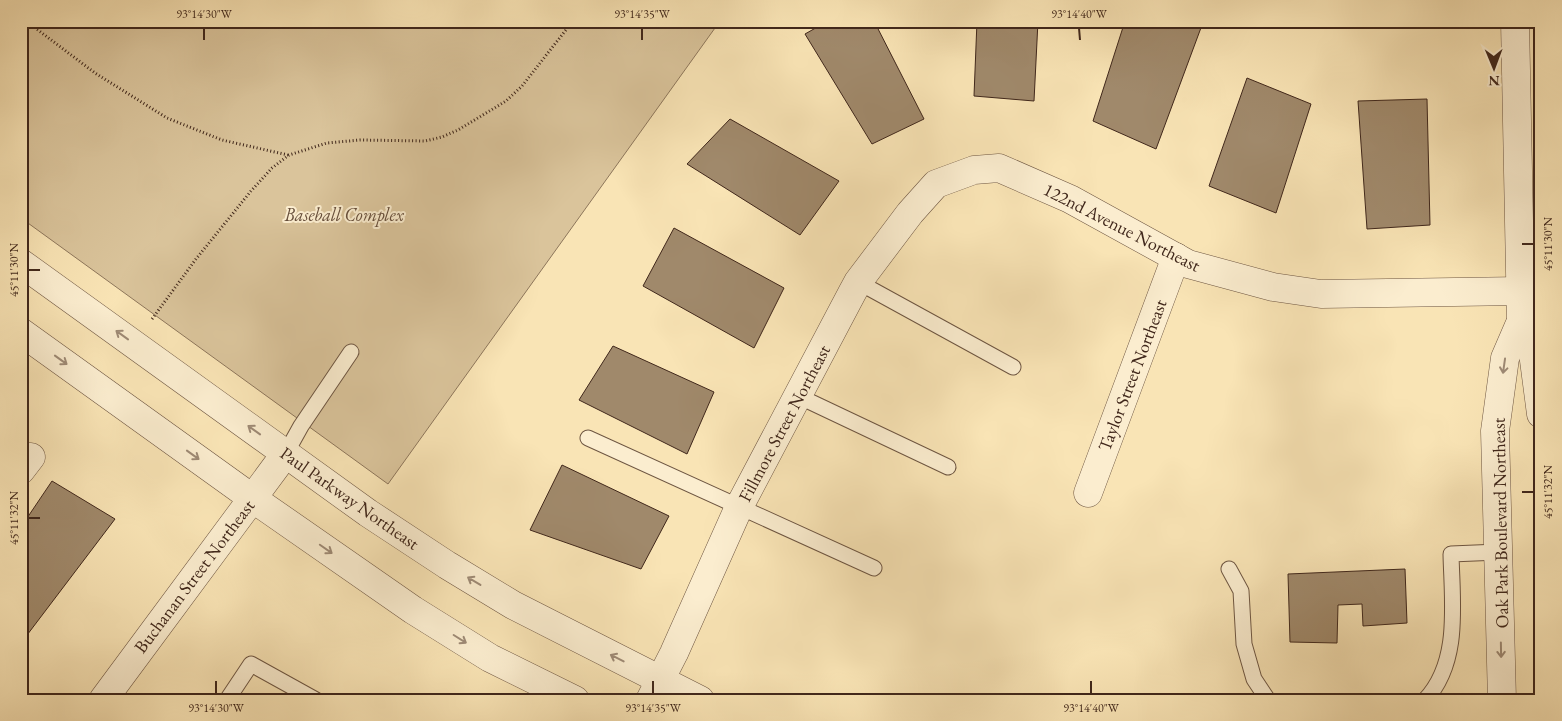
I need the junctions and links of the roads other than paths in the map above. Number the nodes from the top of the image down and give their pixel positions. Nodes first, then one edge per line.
1 (1515, 21) edge
2 (936, 184) joint
3 (1176, 258) junction
4 (21, 263) edge
5 (858, 282) junction
6 (1521, 291) junction
7 (1531, 322) edge
8 (21, 332) edge
9 (351, 352) dead end
10 (1013, 367) dead end
11 (798, 396) junction
12 (1541, 414) edge
13 (588, 438) dead end
14 (286, 453) junction
15 (948, 467) dead end
16 (1088, 492) dead end
17 (252, 498) junction
18 (740, 507) junction
19 (1499, 552) junction
20 (874, 568) dead end
21 (1229, 568) dead end
22 (656, 690) edge
23 (103, 700) edge
24 (227, 700) edge
25 (316, 700) edge
26 (575, 700) edge
27 (700, 700) edge
28 (1268, 700) edge
29 (1425, 700) edge
30 (1502, 700) edge

1 - 6 street, Oak Park Boulevard Northeast
2 - 3 street, 122nd Avenue Northeast
2 - 5 street, Fillmore Street Northeast
3 - 6 street, 122nd Avenue Northeast
3 - 16 street, Taylor Street Northeast
14 -> 4 street, Paul Parkway Northeast
5 - 10 lane
5 - 11 street, Fillmore Street Northeast
6 - 7 street, Oak Park Boulevard Northeast
7 - 12 street, Oak Park Boulevard Northeast
7 -> 19 street, Oak Park Boulevard Northeast
8 -> 17 street
9 - 14 lane
11 - 15 lane
11 - 18 street, Fillmore Street Northeast
13 - 18 lane
14 - 17 street, Buchanan Street Northeast
22 -> 14 street, Paul Parkway Northeast
17 - 23 street, Buchanan Street Northeast
17 -> 26 street
18 - 20 lane
18 - 22 street, Fillmore Street Northeast
19 - 29 lane
19 -> 30 street, Oak Park Boulevard Northeast
21 - 28 lane
22 - 27 street, Paul Parkway Northeast
24 - 25 lane

